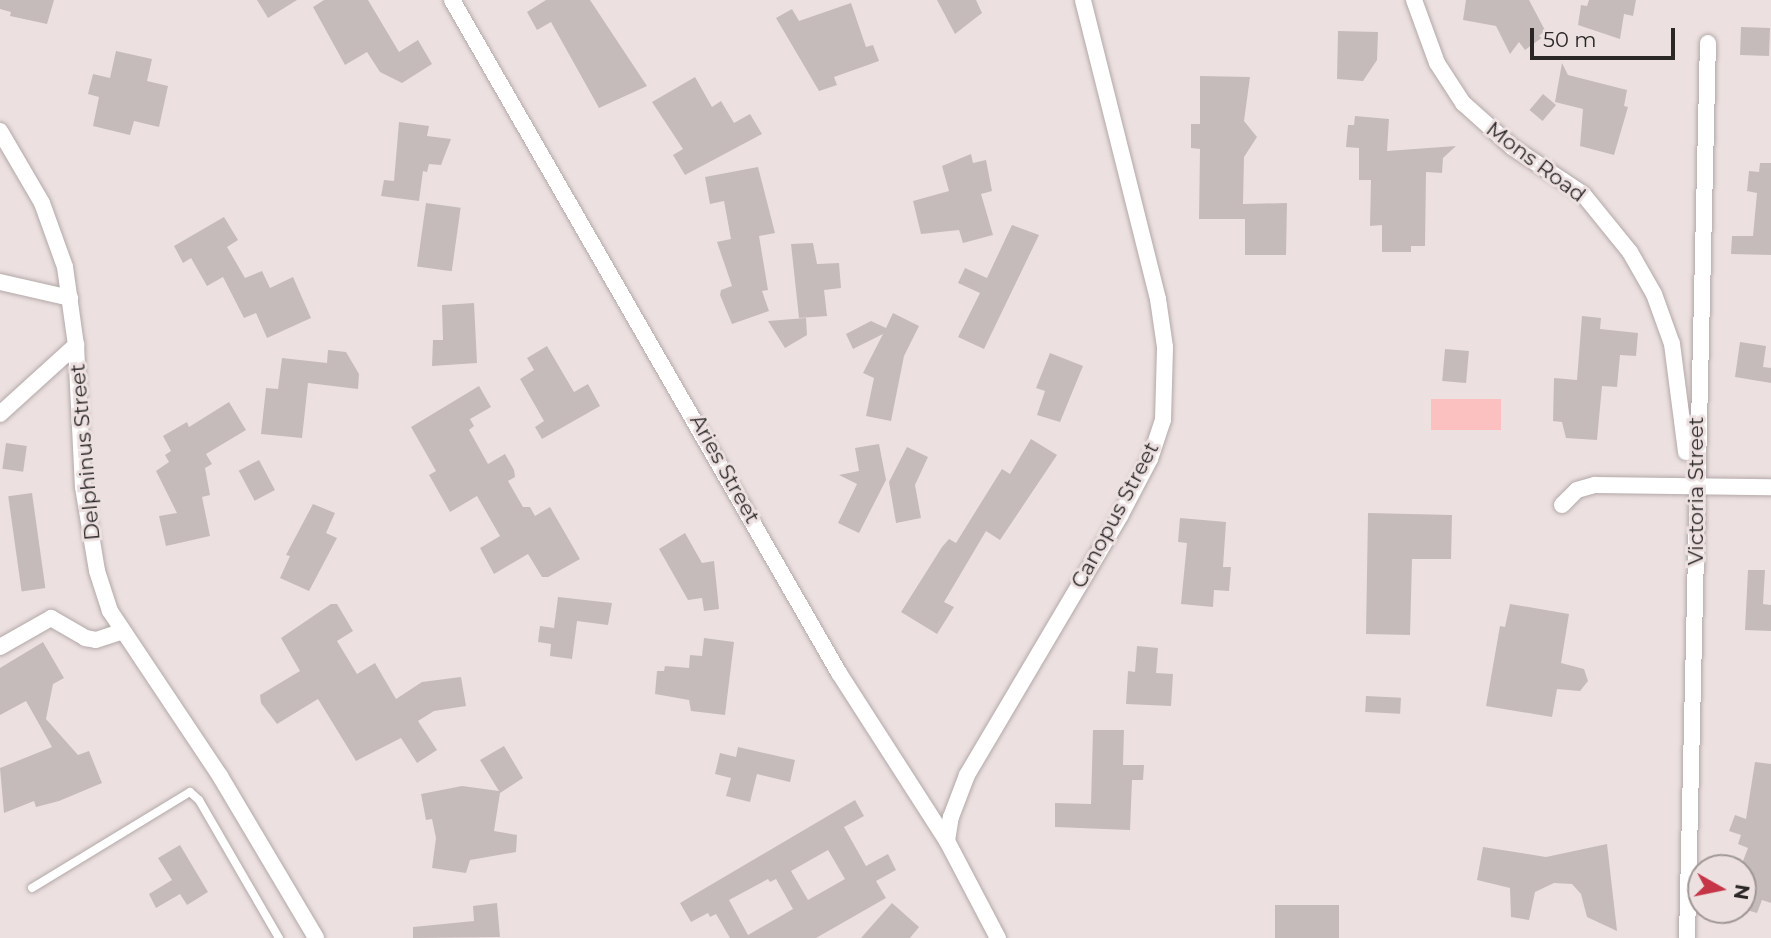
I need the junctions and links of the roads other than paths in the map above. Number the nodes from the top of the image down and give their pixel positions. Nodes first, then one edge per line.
1 (452, 0) edge
2 (1083, 0) edge
3 (1414, 0) edge
4 (1707, 43) dead end
5 (0, 131) edge
6 (0, 282) edge
7 (70, 298) junction
8 (76, 345) junction
9 (0, 414) edge
10 (1693, 486) junction
11 (1771, 487) edge
12 (1562, 505) dead end
13 (121, 632) junction
14 (0, 647) edge
15 (947, 841) junction
16 (32, 888) dead end
17 (279, 938) edge
18 (316, 938) edge
19 (998, 938) edge
20 (1687, 938) edge

1 - 15 street, Aries Street
2 - 15 street, Canopus Street
3 - 10 street, Mons Road
4 - 10 street, Victoria Street
5 - 7 street, Delphinus Street
6 - 7 street
7 - 8 street, Delphinus Street
8 - 9 street
8 - 13 street, Delphinus Street
10 - 11 street
10 - 12 street
10 - 20 street, Victoria Street
13 - 14 street
13 - 18 street, Delphinus Street
15 - 19 street, Aries Street
16 - 17 lane

